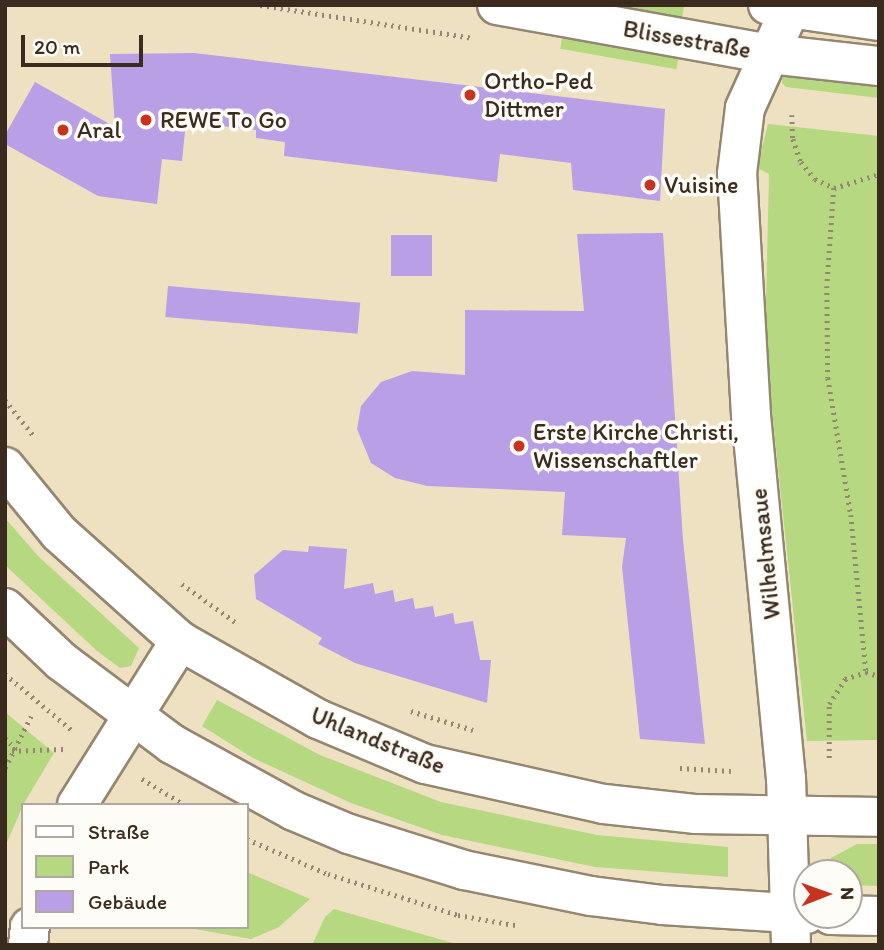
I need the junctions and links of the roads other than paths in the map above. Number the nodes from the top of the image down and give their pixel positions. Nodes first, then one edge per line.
1 (783, 7) edge
2 (879, 21) edge
3 (491, 23) edge
4 (770, 54) junction
5 (879, 66) edge
6 (5, 467) edge
7 (5, 608) edge
8 (180, 641) junction
9 (134, 718) junction
10 (78, 803) edge
11 (788, 817) junction
12 (879, 817) edge
13 (793, 876) edge
14 (793, 923) edge

1 - 2 main road
1 - 4 main road, Wilhelmsaue
3 - 4 main road, Blissestraße
4 - 5 main road, Blissestraße
4 - 11 main road, Wilhelmsaue
6 - 8 main road, Uhlandstraße
7 - 9 main road
8 - 9 main road
8 - 11 main road, Uhlandstraße
9 - 10 main road
9 - 14 main road
11 - 12 main road, Uhlandstraße
11 - 13 main road, Wilhelmsaue

